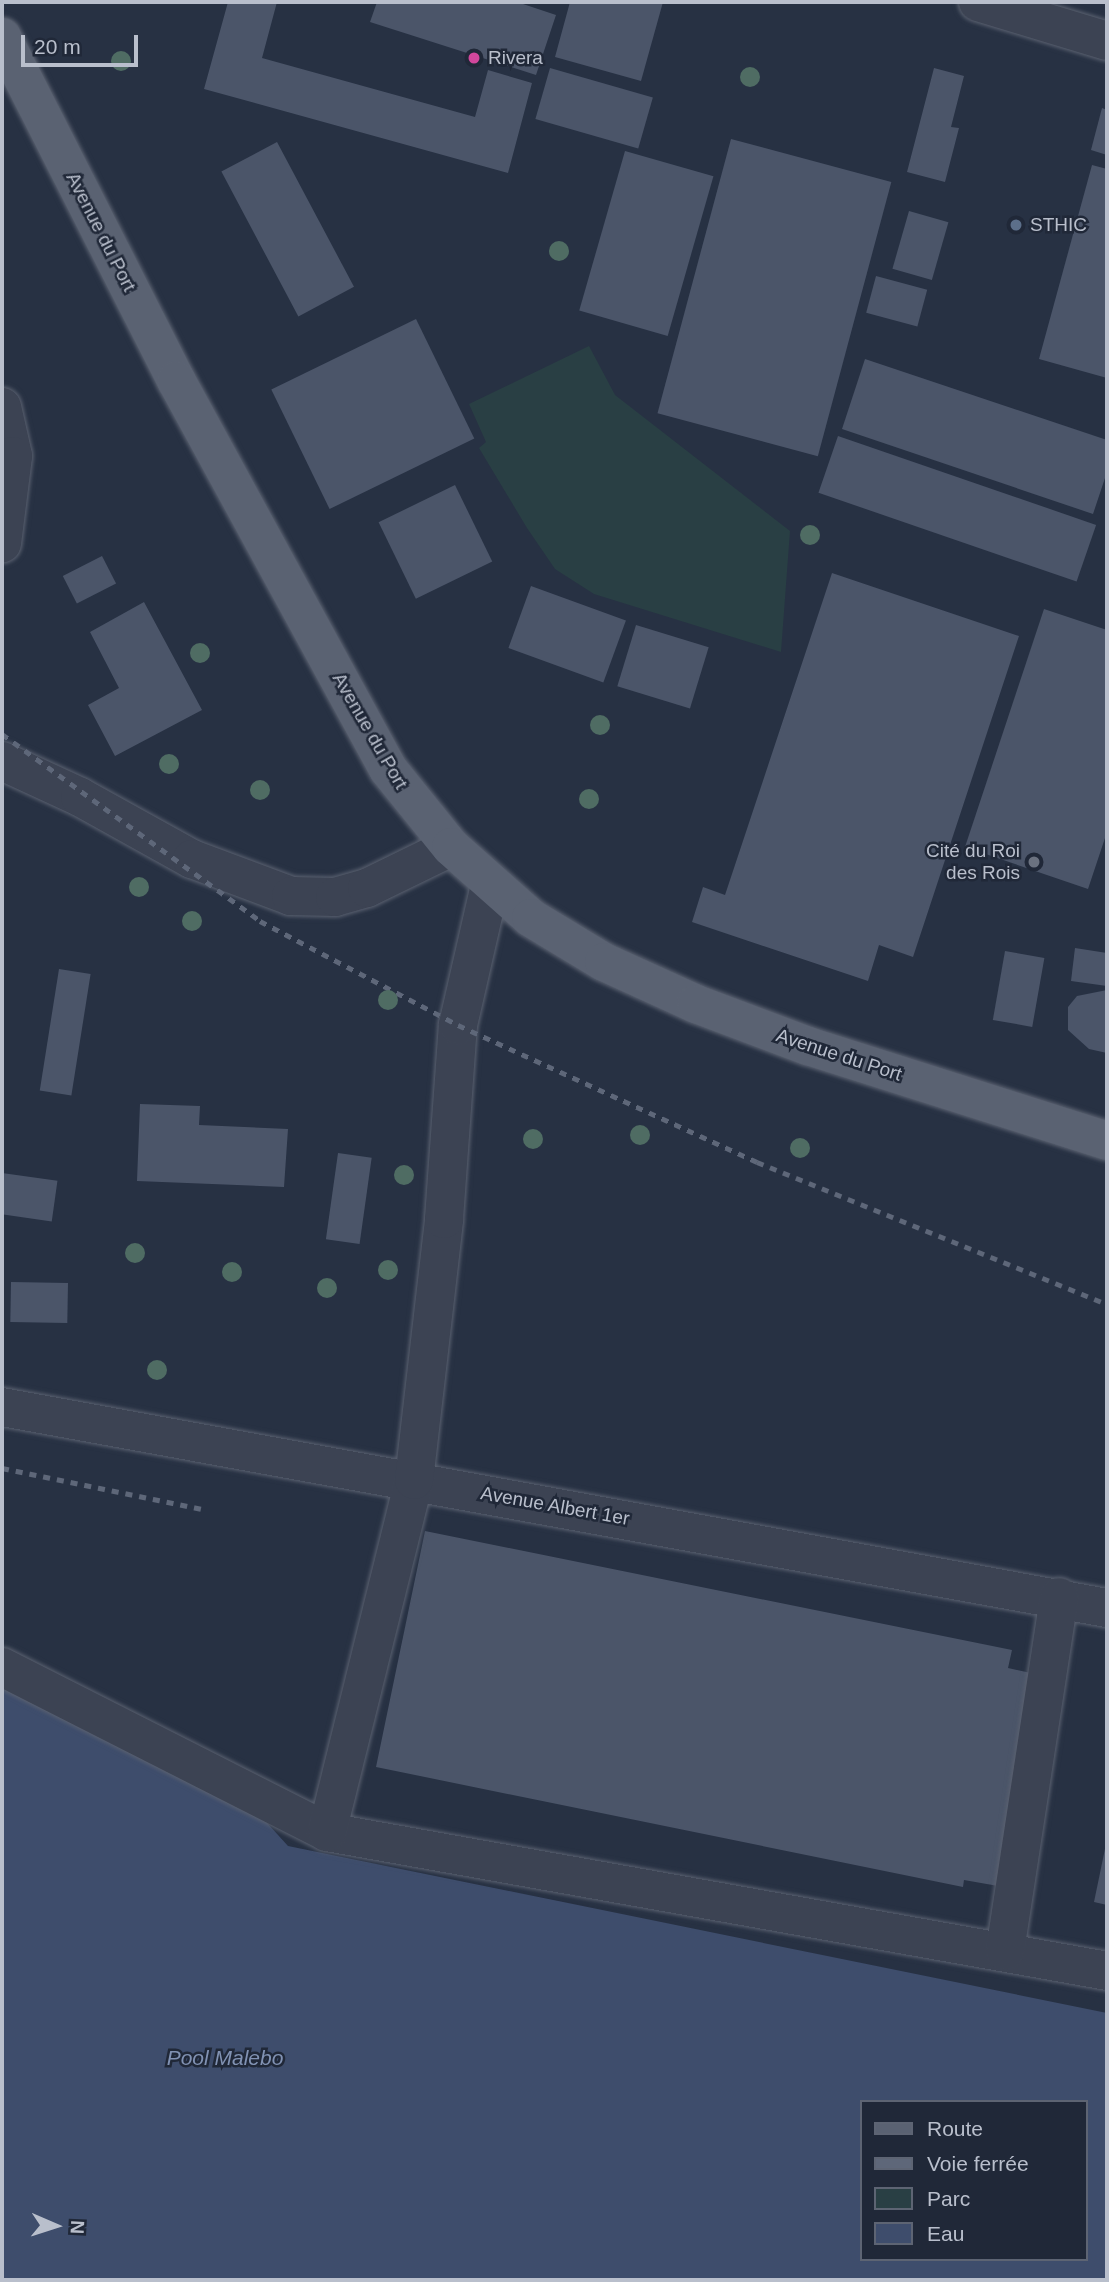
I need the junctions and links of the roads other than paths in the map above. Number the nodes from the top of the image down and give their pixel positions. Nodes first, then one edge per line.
1 (978, 2) edge
2 (2, 37) edge
3 (1107, 41) edge
4 (2, 407) edge
5 (2, 542) edge
6 (2, 761) edge
7 (451, 847) junction
8 (490, 885) junction
9 (1107, 1141) edge
10 (2, 1407) edge
11 (414, 1480) junction
12 (1059, 1597) junction
13 (1107, 1608) edge
14 (2, 1667) edge
15 (327, 1832) junction
16 (1005, 1951) junction
17 (1107, 1971) edge

1 - 3 street
2 - 7 main road, Avenue du Port
4 - 5 street
6 - 7 street
7 - 8 main road, Avenue du Port
8 - 9 main road, Avenue du Port
8 - 11 street
10 - 11 street, Avenue Albert 1er
11 - 12 street, Avenue Albert 1er
11 - 15 street
12 - 13 street, Avenue Albert 1er
12 - 16 street
14 - 15 street
15 - 16 street
16 - 17 street

